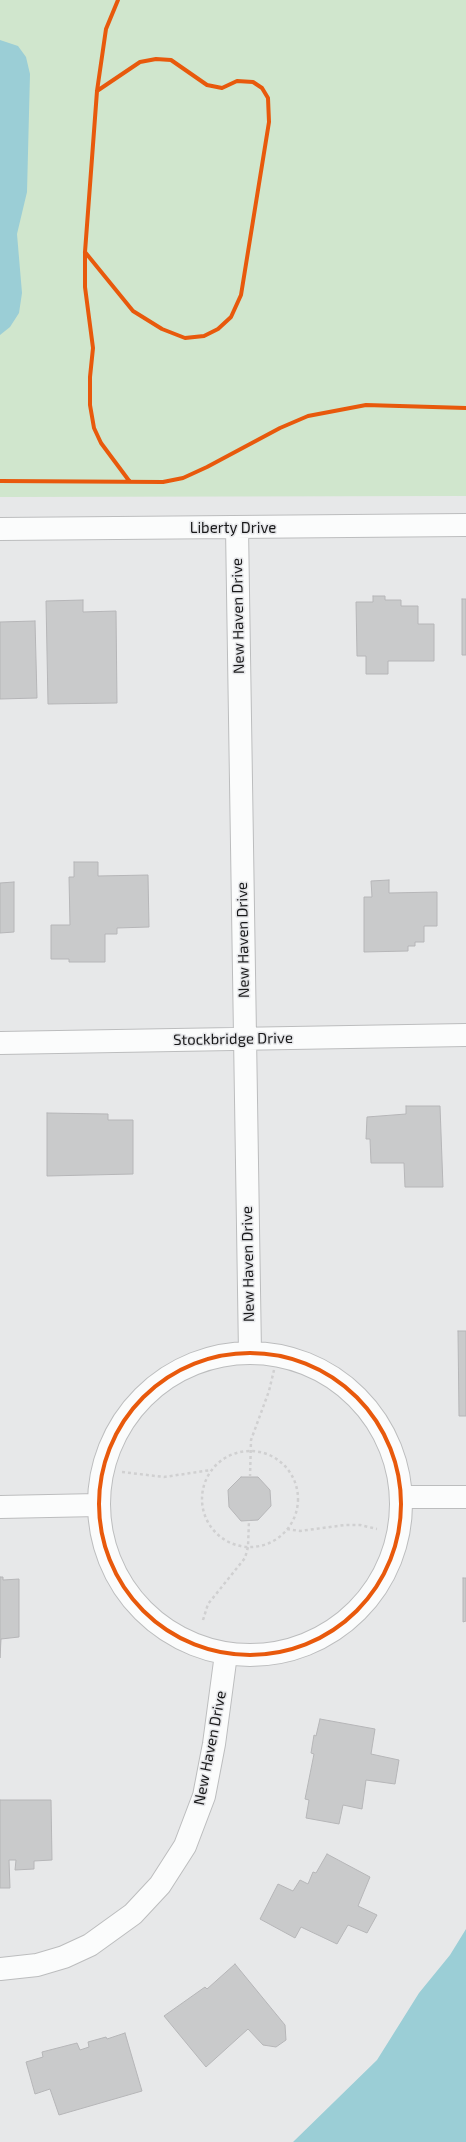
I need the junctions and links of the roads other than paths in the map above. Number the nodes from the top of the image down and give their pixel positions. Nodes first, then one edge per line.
1 (466, 525) edge
2 (237, 528) junction
3 (0, 529) edge
4 (466, 1035) edge
5 (244, 1038) junction
6 (0, 1044) edge
7 (250, 1353) junction
8 (402, 1497) junction
9 (466, 1497) edge
10 (98, 1505) junction
11 (0, 1507) edge
12 (226, 1654) junction
13 (0, 1969) edge

1 - 2 street, Liberty Drive
2 - 3 street, Liberty Drive
2 - 5 street, New Haven Drive
4 - 5 street, Stockbridge Drive
5 - 6 street, Stockbridge Drive
5 - 7 street, New Haven Drive
7 - 8 street
7 - 10 street
8 - 9 street
8 - 12 street
10 - 11 street
10 - 12 street
12 - 13 street, New Haven Drive

